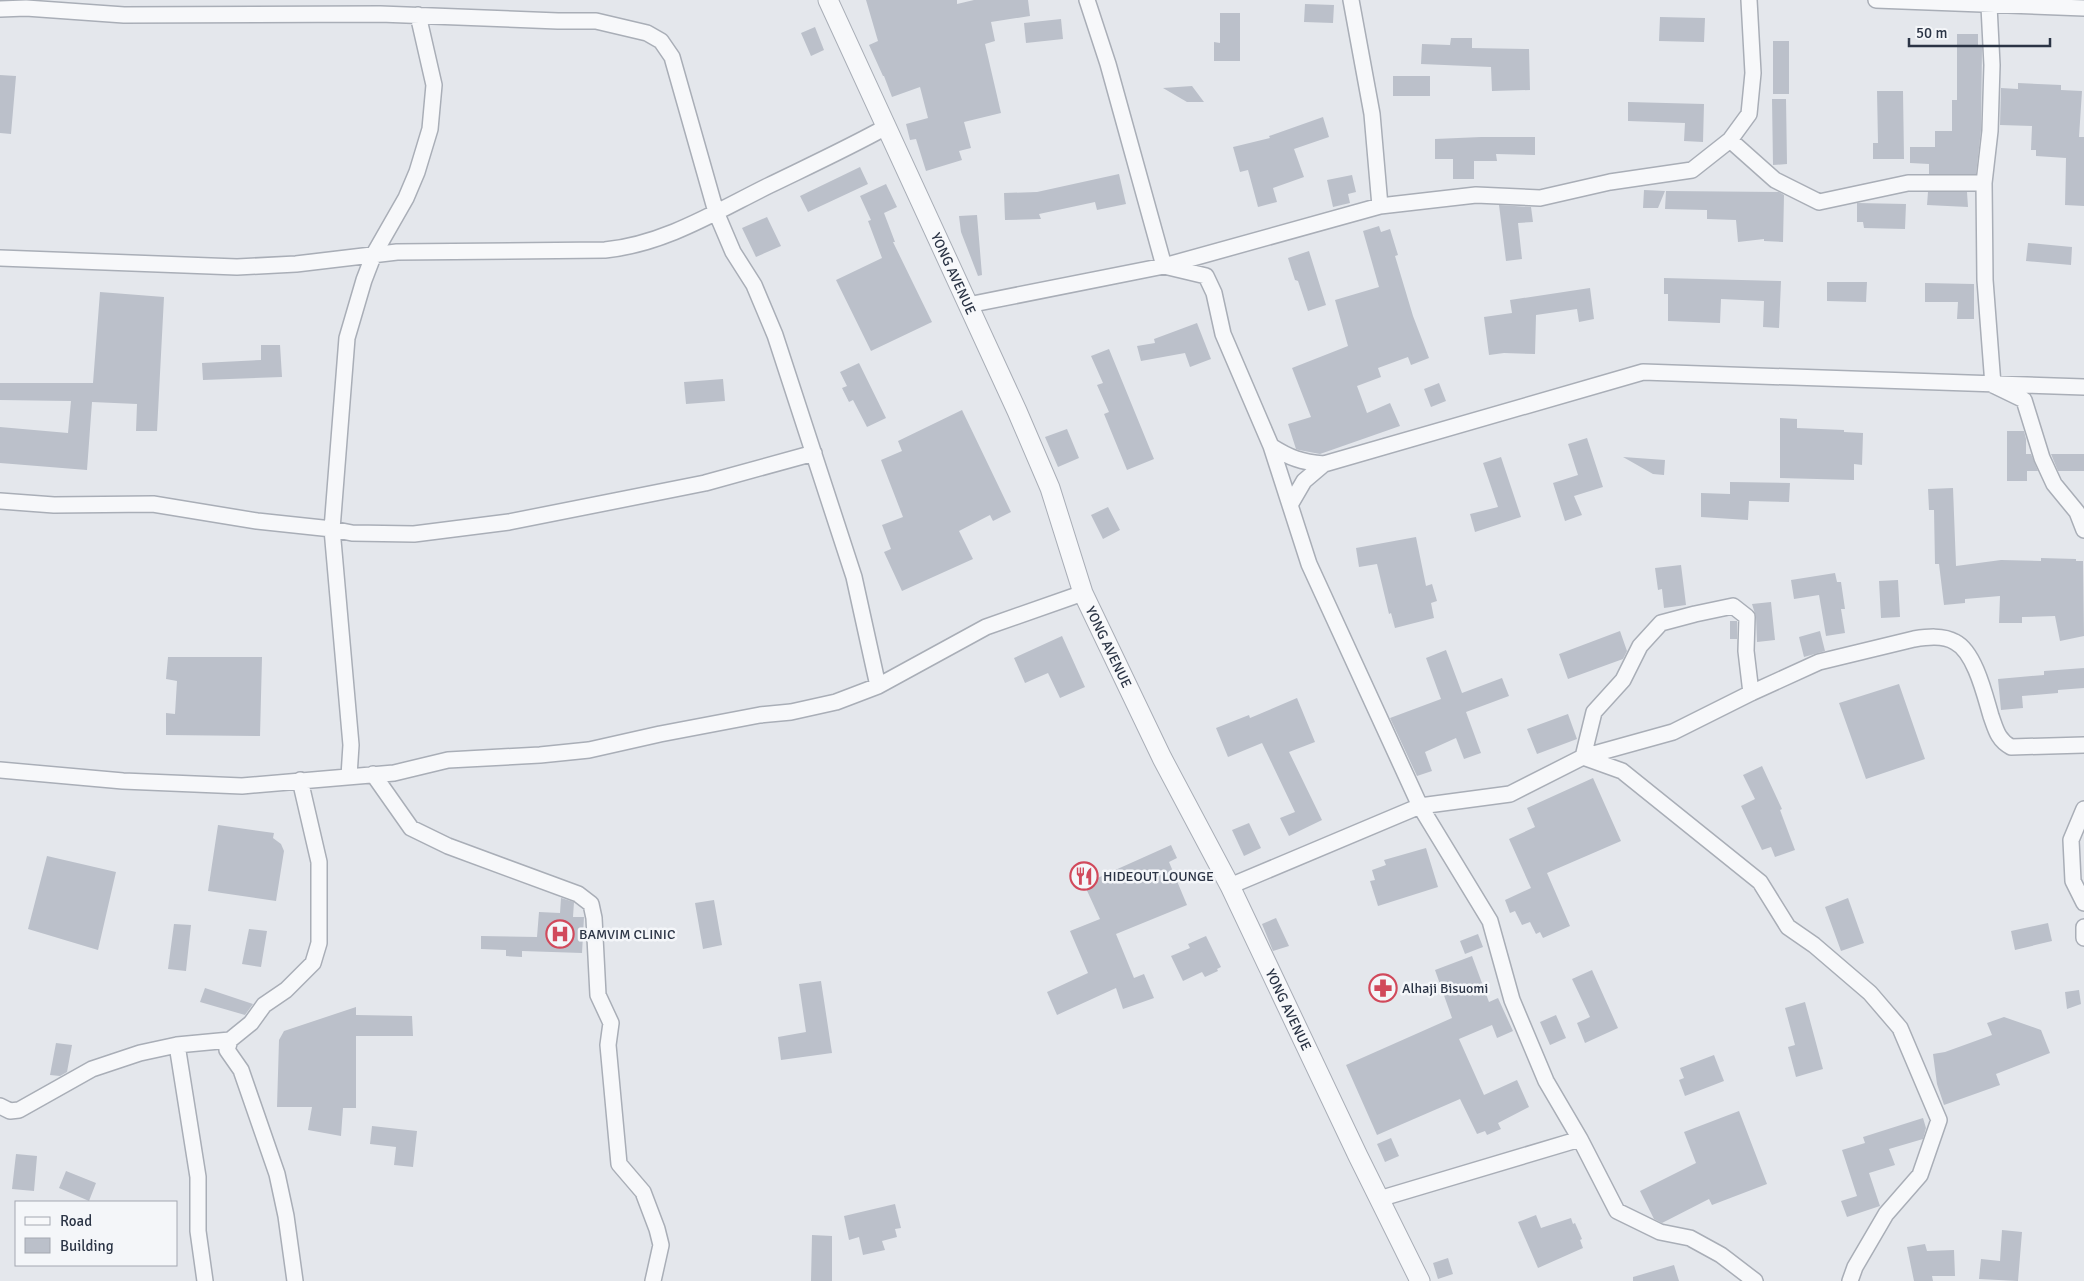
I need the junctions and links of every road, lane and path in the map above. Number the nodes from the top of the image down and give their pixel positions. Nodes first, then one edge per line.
1 (828, 0) edge
2 (1087, 0) edge
3 (1351, 0) edge
4 (1749, 0) edge
5 (1876, 0) edge
6 (1989, 6) junction
7 (2084, 8) edge
8 (0, 9) edge
9 (418, 15) junction
10 (886, 127) junction
11 (1730, 140) junction
12 (1984, 183) junction
13 (1380, 206) junction
14 (716, 212) junction
15 (374, 254) junction
16 (0, 258) edge
17 (1164, 266) junction
18 (968, 305) junction
19 (1993, 385) junction
20 (2084, 387) edge
21 (1270, 446) junction
22 (814, 453) junction
23 (1324, 464) junction
24 (0, 501) edge
25 (1290, 505) junction
26 (332, 529) junction
27 (2084, 530) edge
28 (1083, 593) junction
29 (878, 686) junction
30 (1751, 693) junction
31 (2084, 744) edge
32 (1583, 757) junction
33 (0, 770) edge
34 (373, 774) junction
35 (350, 776) junction
36 (300, 780) junction
37 (1420, 806) junction
38 (2084, 810) edge
39 (1230, 886) junction
40 (2084, 903) edge
41 (2084, 927) edge
42 (2084, 938) edge
43 (230, 1040) junction
44 (177, 1045) junction
45 (0, 1106) edge
46 (1580, 1139) junction
47 (1379, 1199) junction
48 (1418, 1280) edge
49 (205, 1281) edge
50 (295, 1281) edge
51 (653, 1281) edge
52 (1755, 1281) edge
53 (1850, 1281) edge

1 - 10 street, YONG AVENUE
2 - 17 street
3 - 13 street
4 - 11 street
5 - 6 street
6 - 7 street
6 - 12 street
8 - 9 street
9 - 14 street
9 - 15 street
10 - 14 street
10 - 18 street, YONG AVENUE
11 - 12 street
11 - 13 street
12 - 19 street
13 - 17 street
14 - 15 street
14 - 22 street
15 - 16 street
15 - 26 street
17 - 18 street
17 - 21 street
18 - 28 street, YONG AVENUE
19 - 20 street
19 - 23 street
19 - 27 street
21 - 23 street
21 - 25 street
22 - 26 street
22 - 29 street
23 - 25 street
24 - 26 street
25 - 37 street
26 - 35 street
28 - 29 street
28 - 39 street, YONG AVENUE
29 - 34 street
30 - 31 street
30 - 32 street
30 - 32 street
32 - 37 street
32 - 53 street
33 - 36 street
34 - 35 street
34 - 51 street
35 - 36 street
36 - 43 street
37 - 39 street
37 - 46 street
38 - 40 street
39 - 47 street, YONG AVENUE
41 - 42 street
43 - 44 street
43 - 50 street
44 - 45 street
44 - 49 street
46 - 47 street
46 - 52 street
47 - 48 street, YONG AVENUE

